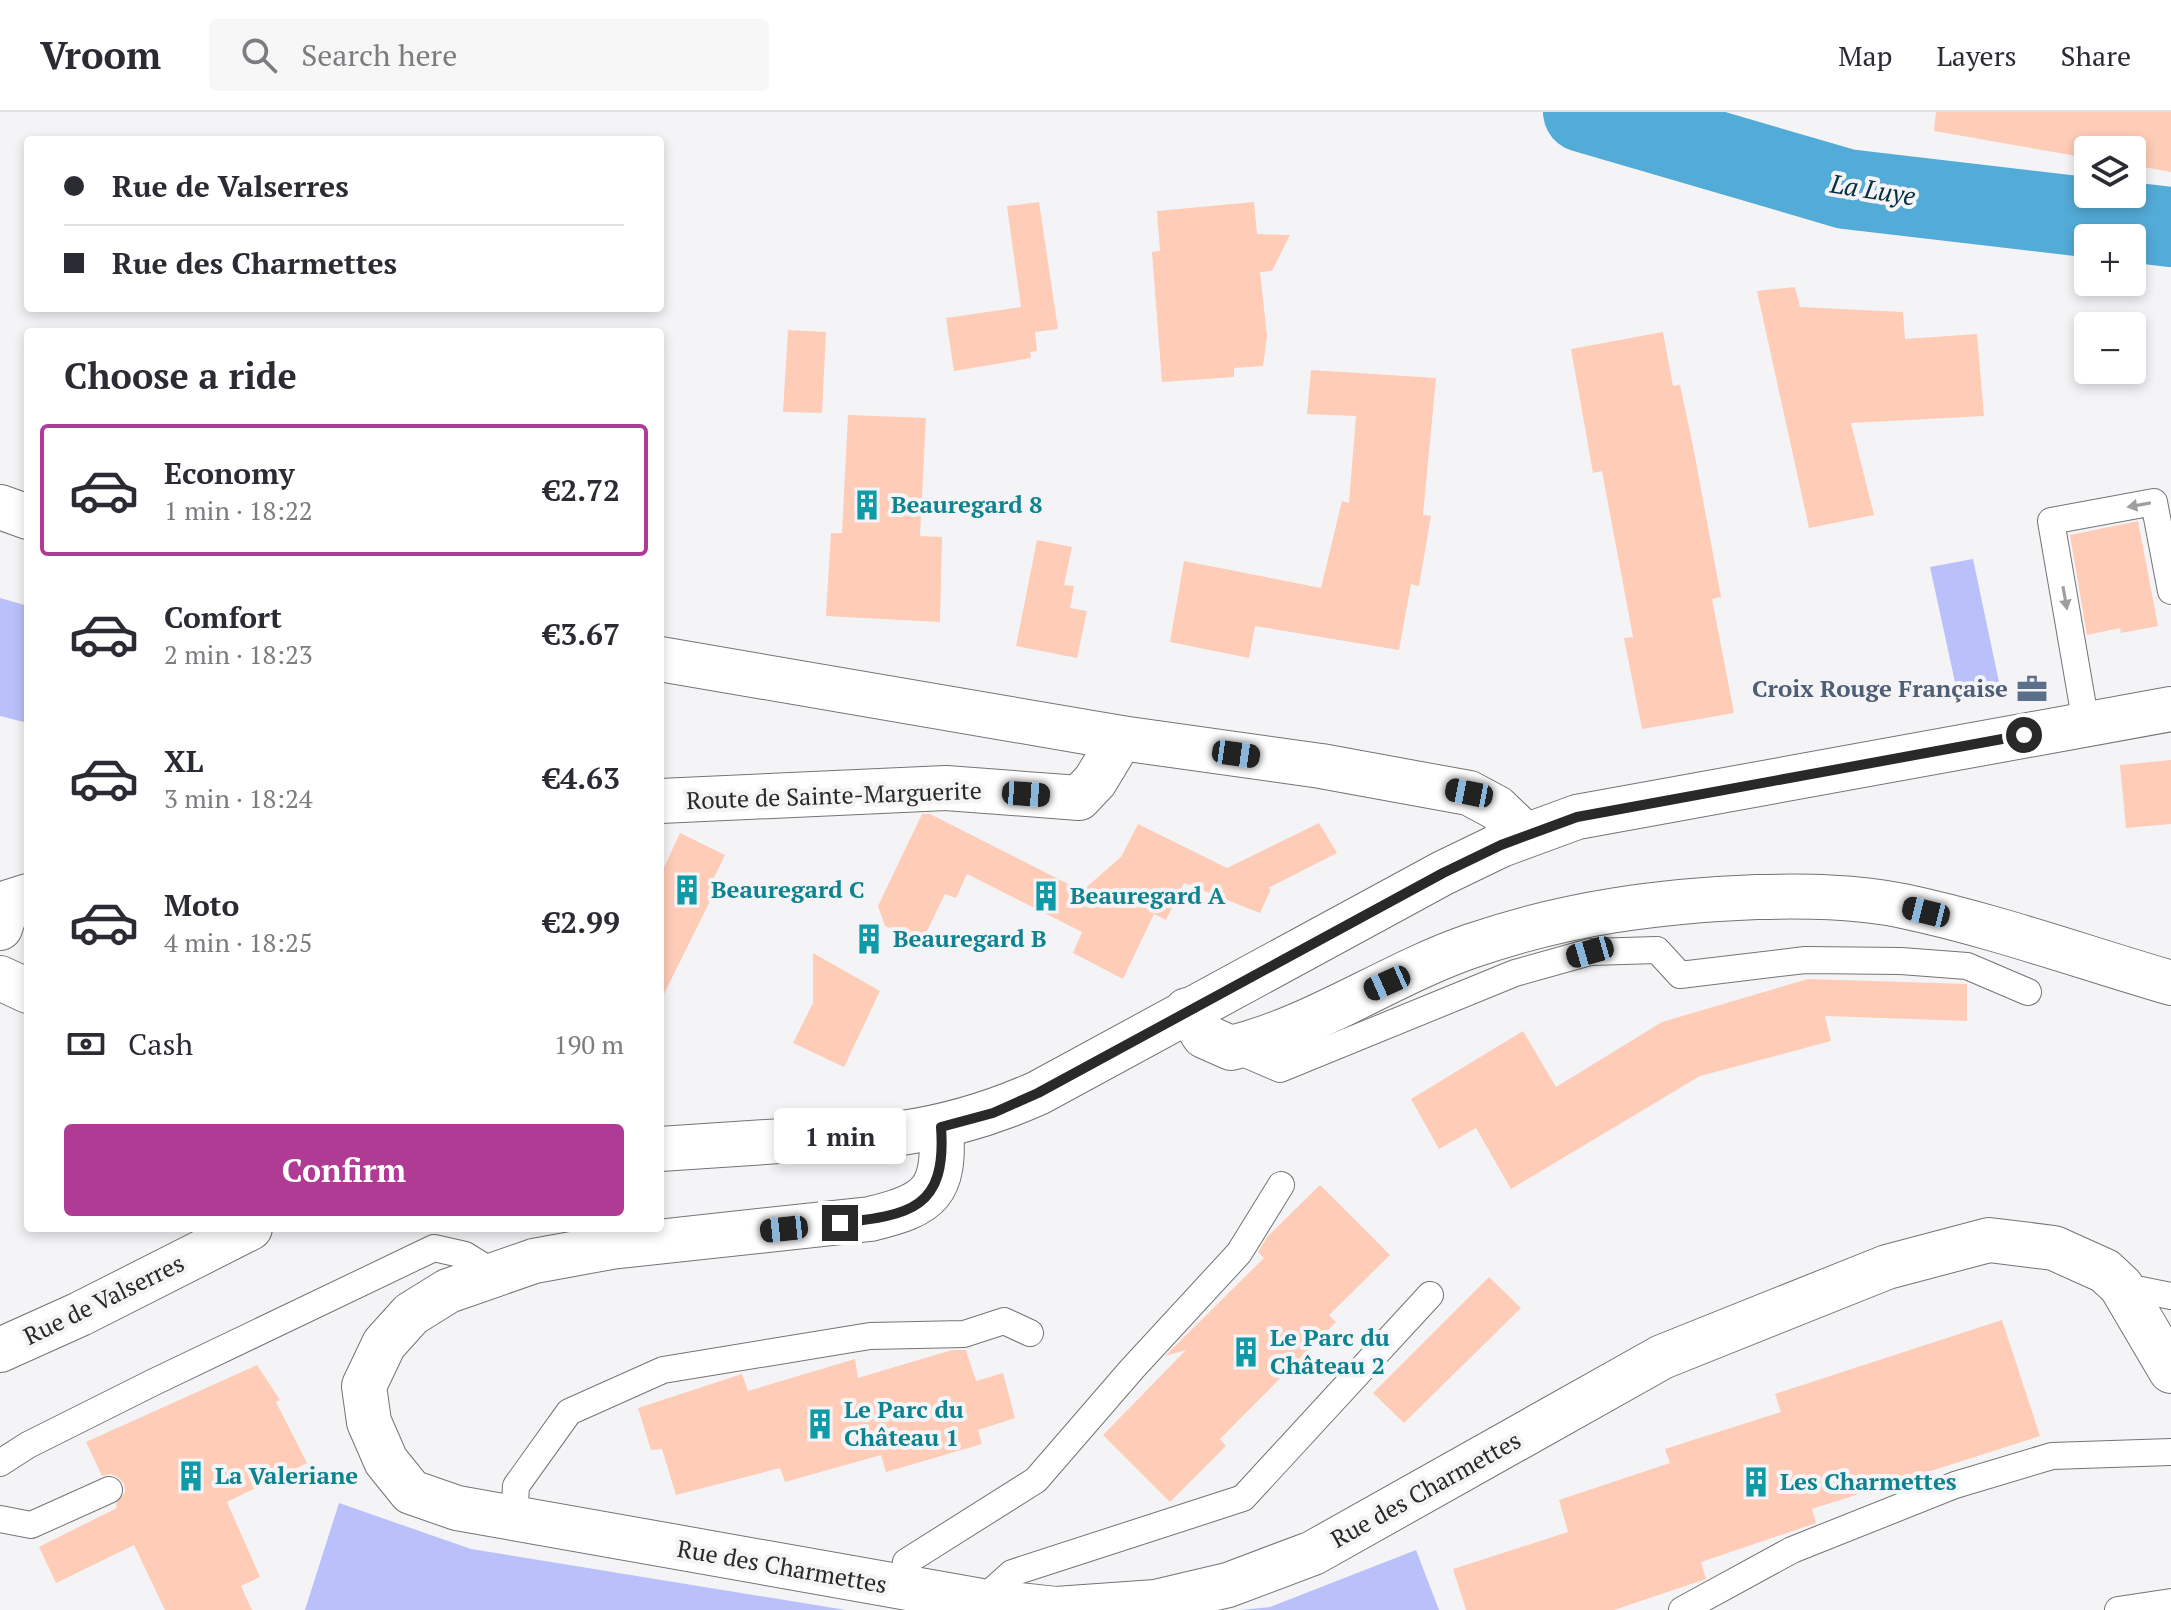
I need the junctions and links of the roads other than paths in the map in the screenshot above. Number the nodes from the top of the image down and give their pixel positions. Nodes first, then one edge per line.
1 (0, 507) edge
2 (24, 516) edge
3 (2171, 591) edge
4 (664, 660) edge
5 (2171, 709) edge
6 (2086, 724) junction
7 (1121, 738) junction
8 (664, 801) edge
9 (1525, 835) junction
10 (24, 897) edge
11 (0, 928) edge
12 (0, 978) edge
13 (2171, 983) edge
14 (24, 989) edge
15 (2028, 992) dead end
16 (1187, 1010) junction
17 (1231, 1048) junction
18 (941, 1127) junction
19 (664, 1149) edge
20 (1281, 1185) dead end
21 (242, 1232) edge
22 (494, 1273) junction
23 (2121, 1286) junction
24 (1430, 1295) dead end
25 (2171, 1296) edge
26 (1030, 1333) dead end
27 (0, 1350) edge
28 (2171, 1371) edge
29 (2171, 1452) edge
30 (0, 1463) edge
31 (109, 1490) dead end
32 (0, 1519) edge
33 (514, 1519) junction
34 (901, 1588) junction
35 (981, 1601) junction
36 (2171, 1602) edge
37 (1682, 1610) edge
38 (2118, 1610) edge

1 - 2 street
3 -> 6 lane
4 - 7 street
5 - 6 street
6 - 9 street
7 - 8 street, Route de Sainte-Marguerite
7 - 9 street
9 - 16 street
10 - 11 street
12 - 14 street
13 - 17 street
15 - 17 lane
16 - 17 street
16 - 18 street
18 - 19 street
18 - 22 street, Rue des Charmettes
20 - 34 lane
21 - 27 street, Rue de Valserres
22 - 30 lane
22 - 33 street, Rue des Charmettes
23 - 25 lane, Rue des Charmettes
23 - 28 street, Rue des Charmettes
23 - 35 street, Rue des Charmettes
24 - 35 lane
26 - 33 lane
29 - 37 lane
31 - 32 lane
33 - 34 street, Rue des Charmettes
34 - 35 street, Rue des Charmettes
36 - 38 lane

